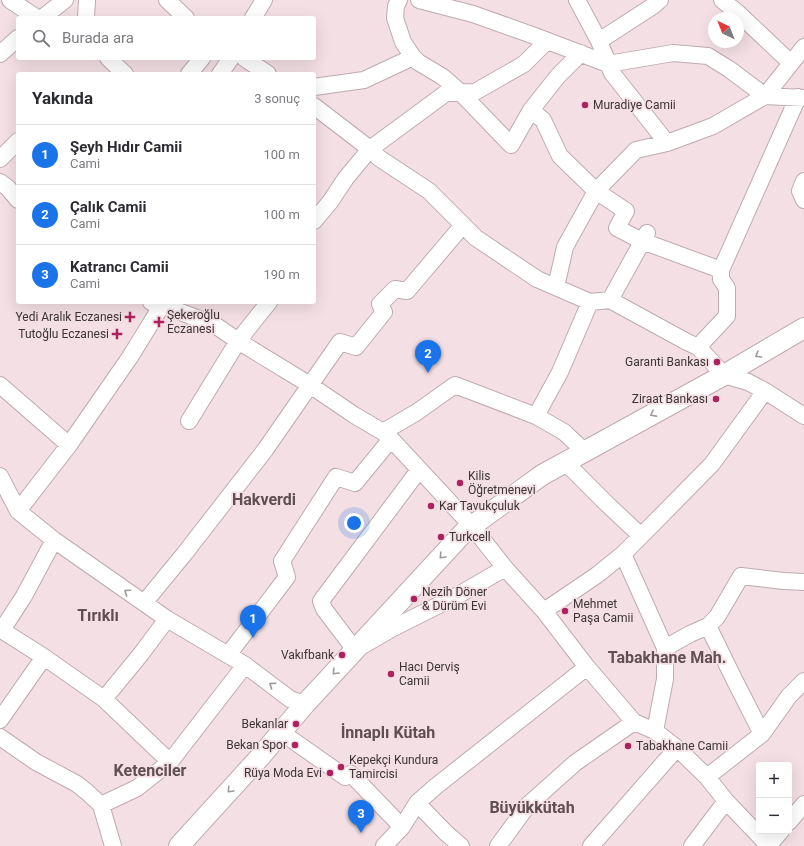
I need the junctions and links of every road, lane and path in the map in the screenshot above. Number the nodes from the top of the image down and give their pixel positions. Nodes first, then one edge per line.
1 (10, 0) edge
2 (65, 0) edge
3 (87, 0) edge
4 (167, 0) edge
5 (264, 0) edge
6 (398, 0) edge
7 (419, 0) edge
8 (577, 0) edge
9 (722, 0) edge
10 (654, 2) edge
11 (34, 16) edge
12 (45, 16) edge
13 (86, 16) edge
14 (184, 16) edge
15 (255, 16) edge
16 (16, 40) edge
17 (547, 41) junction
18 (598, 41) junction
19 (804, 47) edge
20 (581, 53) junction
21 (0, 54) edge
22 (413, 57) junction
23 (110, 60) edge
24 (200, 60) edge
25 (230, 60) edge
26 (247, 60) edge
27 (791, 63) junction
28 (608, 64) junction
29 (123, 72) edge
30 (191, 72) edge
31 (221, 72) edge
32 (265, 72) edge
33 (316, 87) edge
34 (460, 92) junction
35 (765, 96) junction
36 (801, 98) edge
37 (316, 108) edge
38 (531, 110) junction
39 (667, 143) junction
40 (16, 146) edge
41 (370, 149) junction
42 (0, 159) edge
43 (804, 181) edge
44 (0, 182) edge
45 (596, 191) junction
46 (16, 198) edge
47 (804, 200) edge
48 (316, 219) edge
49 (463, 225) junction
50 (644, 237) junction
51 (721, 270) junction
52 (556, 287) junction
53 (610, 300) junction
54 (590, 302) junction
55 (156, 304) edge
56 (160, 304) edge
57 (267, 304) edge
58 (804, 328) edge
59 (784, 340) junction
60 (238, 341) junction
61 (804, 342) edge
62 (698, 347) junction
63 (724, 375) junction
64 (0, 385) edge
65 (310, 385) junction
66 (765, 391) junction
67 (536, 416) junction
68 (804, 416) edge
69 (189, 421) dead end
70 (387, 435) junction
71 (69, 445) junction
72 (584, 451) junction
73 (565, 462) junction
74 (419, 470) junction
75 (0, 476) edge
76 (18, 512) junction
77 (472, 526) junction
78 (641, 536) junction
79 (54, 540) junction
80 (623, 554) junction
81 (505, 568) junction
82 (804, 582) edge
83 (144, 603) junction
84 (544, 611) junction
85 (167, 619) junction
86 (708, 626) junction
87 (1, 629) edge
88 (665, 648) junction
89 (356, 650) junction
90 (228, 655) junction
91 (44, 657) junction
92 (245, 665) junction
93 (587, 667) junction
94 (804, 682) edge
95 (104, 699) junction
96 (305, 704) junction
97 (0, 720) edge
98 (634, 722) junction
99 (281, 732) junction
100 (655, 732) junction
101 (762, 734) junction
102 (0, 737) edge
103 (677, 748) junction
104 (170, 762) junction
105 (707, 777) junction
106 (726, 801) junction
107 (417, 803) junction
108 (804, 804) edge
109 (101, 805) junction
110 (792, 818) edge
111 (402, 827) junction
112 (779, 834) edge
113 (113, 846) edge
114 (179, 846) edge
115 (384, 846) edge
116 (461, 846) edge
117 (498, 846) edge
118 (591, 846) edge
119 (692, 846) edge
120 (769, 846) edge

1 - 11 street
2 - 12 street
3 - 13 street
4 - 14 street
5 - 15 street
6 - 22 street
7 - 17 street
8 - 18 street
9 - 27 street
10 - 18 street
16 - 21 street
17 - 20 street
17 - 34 street
18 - 28 street
19 - 27 street
20 - 28 street
20 - 38 street
22 - 33 street
22 - 34 street
23 - 29 street
24 - 30 street
25 - 31 street
26 - 32 street
27 - 35 street
28 - 35 street
28 - 39 street
34 - 38 street
34 - 41 street
35 - 36 street
35 - 39 street
36 - 51 street
37 - 41 street
38 - 45 street
39 - 45 street
40 - 42 street
41 - 48 street
41 - 49 street
43 - 47 street
44 - 46 street
45 - 50 street
45 - 52 street
49 - 52 street
49 - 65 street
50 - 51 street
50 - 53 street
51 - 62 street
52 - 54 street
53 - 54 street
53 - 62 street
54 - 67 street
55 - 71 street
56 - 60 street
57 - 60 street
58 - 59 main road
59 - 61 street
59 -> 63 main road
60 - 65 street
60 - 69 street
62 - 63 street
63 - 66 street
63 -> 72 main road
64 - 71 street
65 - 70 street
65 - 83 street
66 - 68 street
66 - 78 street
67 - 70 street
67 - 72 street
70 - 74 street
70 - 90 street
71 - 76 street
72 - 73 main road
73 - 77 main road
73 - 78 street
74 - 77 street
74 - 89 street
75 - 76 street
76 - 79 street
77 - 81 street
77 -> 89 main road
78 - 80 street
83 -> 79 street
79 - 87 street
80 - 84 street
80 - 88 street
81 - 84 street
81 - 89 street
82 - 86 street
83 - 85 street
84 - 93 street
85 - 90 street
85 - 95 street
86 - 88 street
86 - 101 street
87 - 91 street
88 - 100 street
89 -> 96 main road
90 - 92 street
91 - 95 street
91 - 97 street
96 -> 92 street
92 - 104 street
93 - 98 street
93 - 107 street
94 - 101 street
95 - 104 street
96 - 99 main road
98 - 100 street
98 - 117 street
99 - 111 street
99 -> 114 main road
100 - 103 street
101 - 105 street
102 - 109 street
103 - 105 street
103 - 118 street
104 - 109 street
105 - 106 street
106 - 119 street
106 - 120 street
107 - 111 street
107 - 116 street
108 - 110 street
109 - 113 street
111 - 115 street
112 - 120 street

